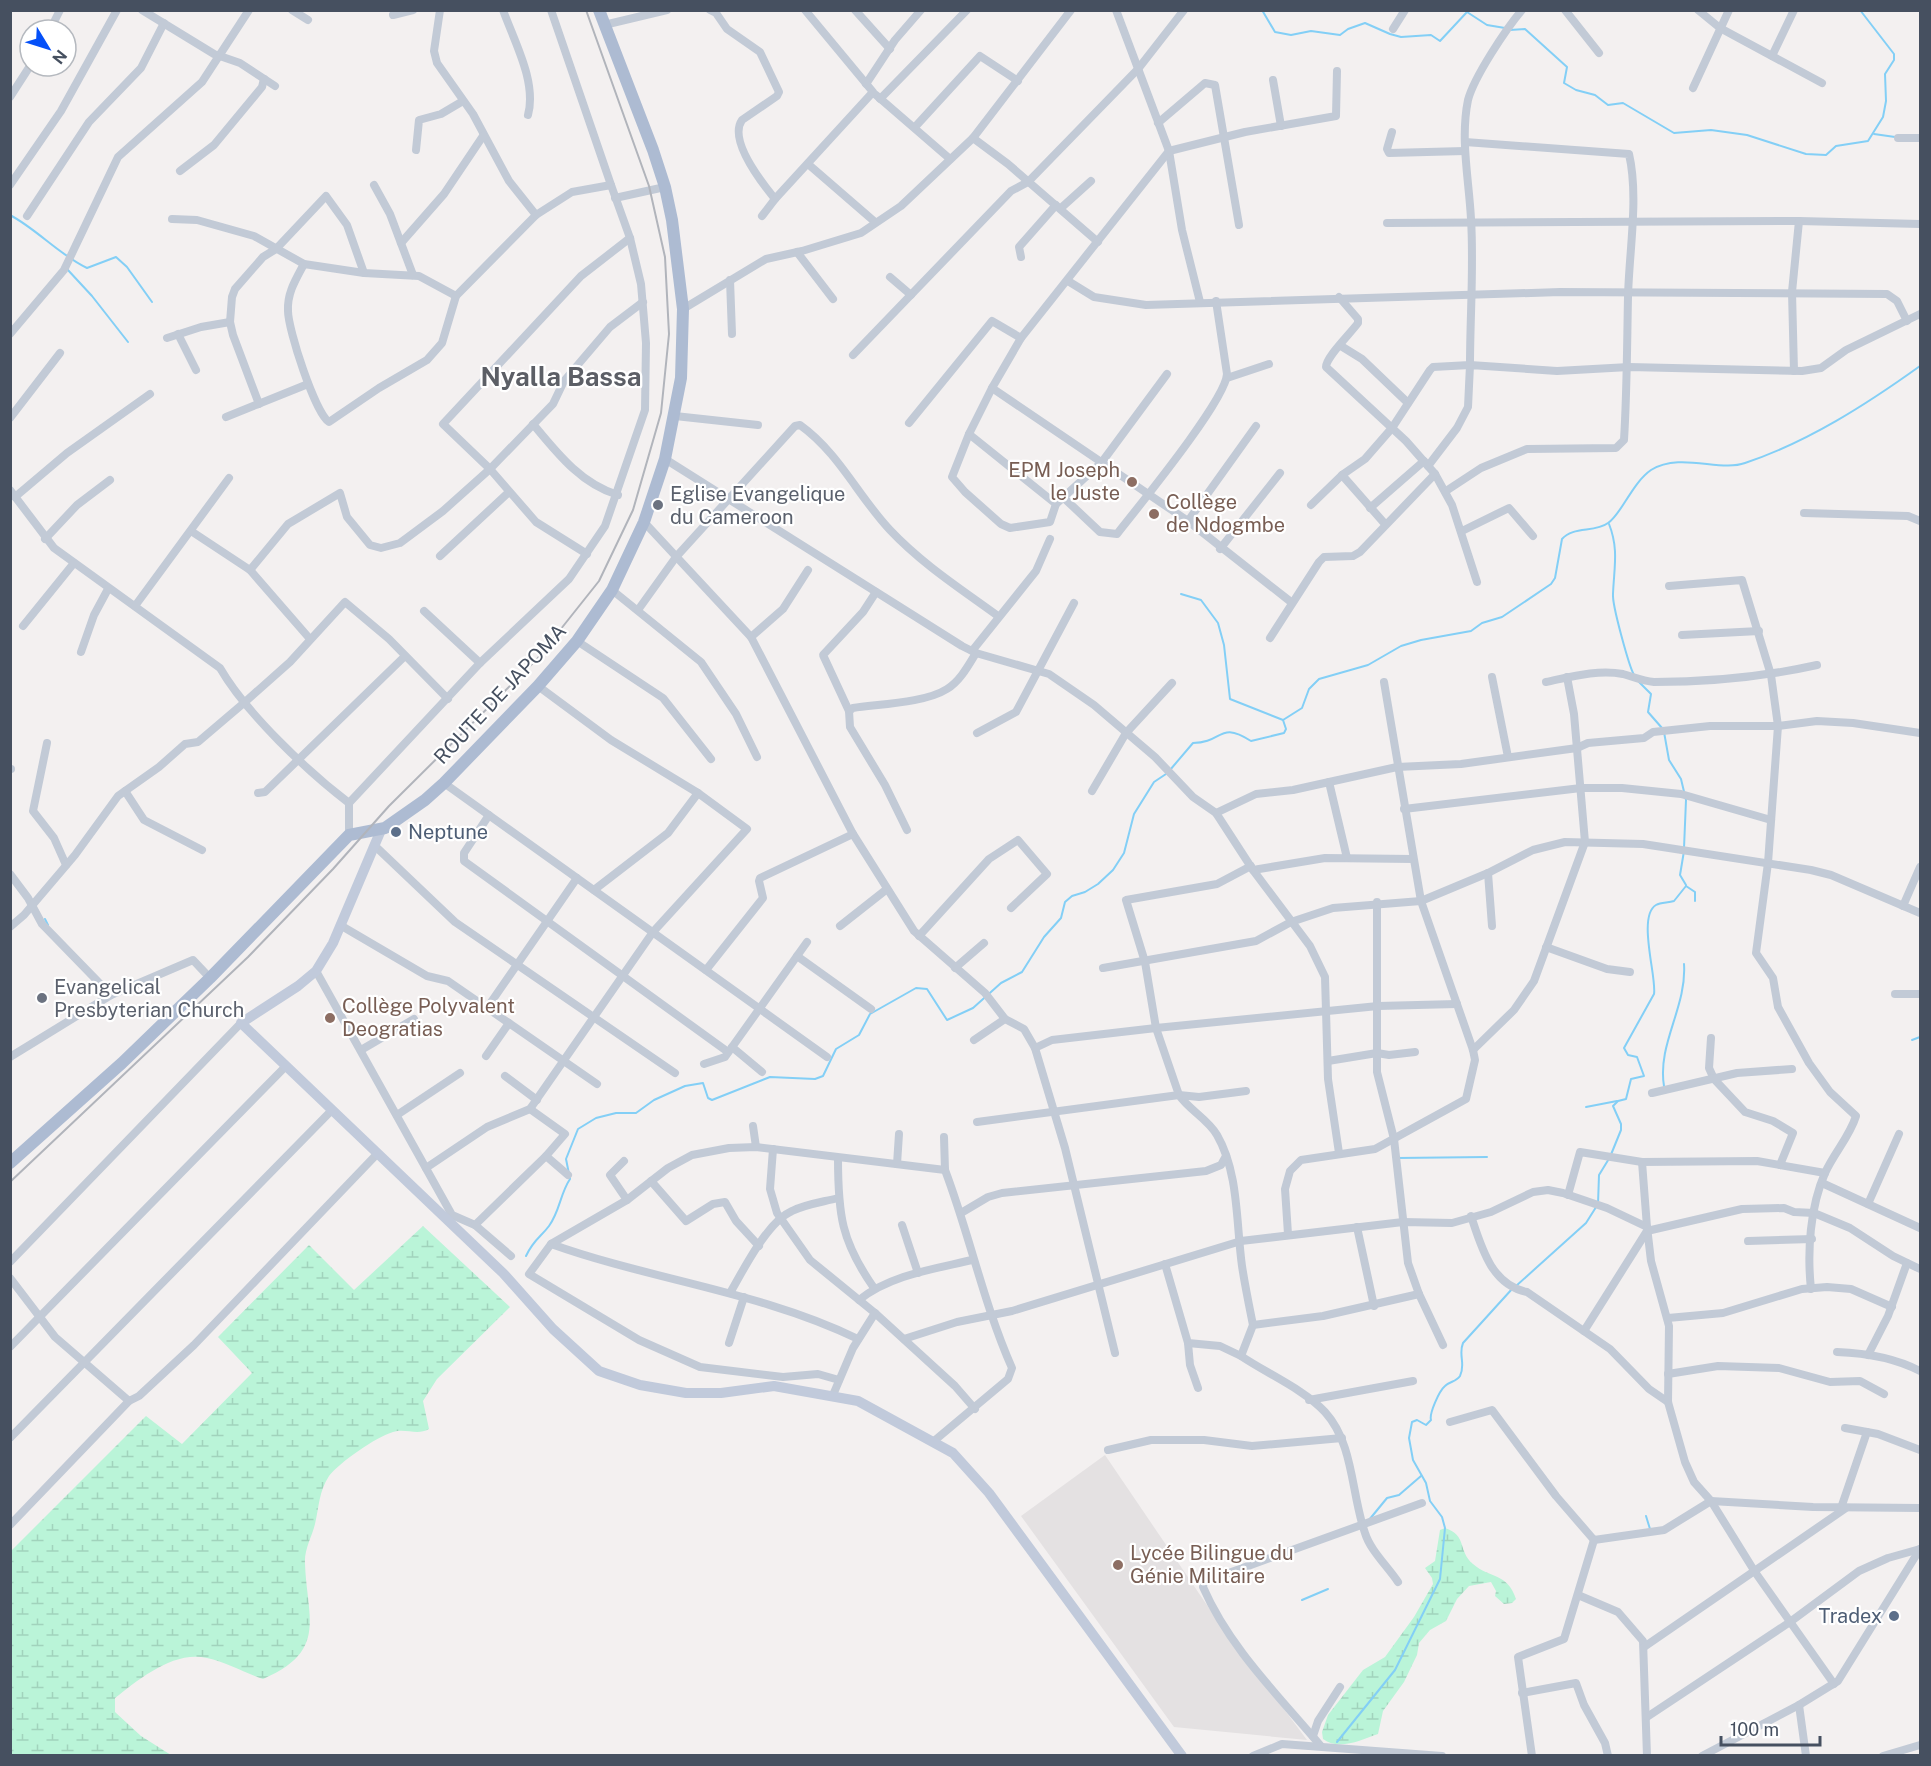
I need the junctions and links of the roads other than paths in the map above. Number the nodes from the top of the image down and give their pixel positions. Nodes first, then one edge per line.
1 (117, 10) edge
2 (142, 10) edge
3 (249, 10) edge
4 (292, 10) edge
5 (413, 10) edge
6 (440, 10) edge
7 (503, 10) edge
8 (551, 10) edge
9 (598, 10) edge
10 (667, 10) edge
11 (710, 10) edge
12 (804, 10) edge
13 (855, 10) edge
14 (921, 10) edge
15 (967, 10) edge
16 (1071, 10) edge
17 (1116, 10) edge
18 (1184, 10) edge
19 (1405, 10) edge
20 (1522, 10) edge
21 (1565, 10) edge
22 (1698, 10) edge
23 (1729, 10) edge
24 (1794, 10) edge
25 (393, 15) dead end
26 (308, 20) dead end
27 (164, 23) junction
28 (604, 25) junction
29 (1720, 28) junction
30 (1393, 29) dead end
31 (890, 49) junction
32 (1599, 53) dead end
33 (223, 55) junction
34 (1772, 56) junction
35 (1138, 69) junction
36 (1337, 71) dead end
37 (22, 78) edge
38 (264, 79) junction
39 (1273, 80) dead end
40 (1018, 81) junction
41 (1822, 82) dead end
42 (866, 84) junction
43 (275, 86) dead end
44 (1693, 88) dead end
45 (873, 92) junction
46 (10, 97) edge
47 (880, 99) junction
48 (463, 101) junction
49 (528, 115) dead end
50 (1158, 123) junction
51 (1281, 126) junction
52 (915, 127) junction
53 (1392, 132) dead end
54 (483, 136) junction
55 (1223, 137) junction
56 (973, 138) junction
57 (1898, 138) dead end
58 (1920, 138) edge
59 (1465, 146) junction
60 (416, 150) dead end
61 (1169, 151) junction
62 (950, 159) junction
63 (808, 164) junction
64 (180, 171) dead end
65 (1091, 181) dead end
66 (1028, 182) junction
67 (10, 185) edge
68 (374, 185) dead end
69 (611, 185) junction
70 (665, 187) junction
71 (615, 198) junction
72 (775, 199) junction
73 (1058, 207) junction
74 (536, 215) junction
75 (27, 216) dead end
76 (762, 216) dead end
77 (172, 219) dead end
78 (1471, 221) junction
79 (1799, 221) junction
80 (875, 222) junction
81 (1632, 222) junction
82 (1387, 223) dead end
83 (1920, 224) edge
84 (1239, 225) dead end
85 (630, 238) junction
86 (1098, 242) junction
87 (401, 243) junction
88 (276, 249) junction
89 (797, 252) junction
90 (1022, 258) dead end
91 (304, 264) junction
92 (364, 273) junction
93 (413, 275) junction
94 (890, 277) dead end
95 (730, 280) junction
96 (1068, 281) junction
97 (1792, 292) junction
98 (911, 294) junction
99 (1628, 294) junction
100 (1470, 295) junction
101 (456, 296) junction
102 (1339, 297) junction
103 (833, 298) dead end
104 (1216, 301) junction
105 (643, 302) junction
106 (1200, 302) junction
107 (683, 309) junction
108 (1920, 314) edge
109 (1907, 321) junction
110 (230, 322) junction
111 (10, 334) edge
112 (178, 334) junction
113 (732, 334) dead end
114 (167, 338) dead end
115 (1021, 338) junction
116 (1341, 346) junction
117 (60, 353) dead end
118 (853, 355) dead end
119 (1269, 364) dead end
120 (1470, 365) junction
121 (1629, 367) junction
122 (196, 370) dead end
123 (1794, 371) junction
124 (1167, 374) dead end
125 (1227, 378) junction
126 (308, 384) junction
127 (992, 388) junction
128 (150, 394) dead end
129 (1408, 403) junction
130 (259, 404) junction
131 (675, 416) junction
132 (226, 417) dead end
133 (10, 418) edge
134 (909, 423) dead end
135 (534, 424) junction
136 (758, 425) dead end
137 (1256, 426) dead end
138 (1392, 428) junction
139 (969, 434) junction
140 (665, 459) junction
141 (1102, 462) junction
142 (1426, 463) junction
143 (490, 469) junction
144 (1280, 473) dead end
145 (1435, 474) junction
146 (1342, 476) junction
147 (229, 478) dead end
148 (110, 480) dead end
149 (1446, 491) junction
150 (509, 492) junction
151 (13, 493) edge
152 (1148, 494) junction
153 (618, 495) junction
154 (729, 499) junction
155 (1065, 499) junction
156 (1056, 504) junction
157 (1311, 505) dead end
158 (1370, 508) junction
159 (1804, 513) dead end
160 (1188, 521) junction
161 (1920, 521) edge
162 (644, 522) junction
163 (1385, 524) junction
164 (191, 531) junction
165 (1462, 531) junction
166 (1533, 536) dead end
167 (45, 539) junction
168 (1050, 539) dead end
169 (1220, 549) junction
170 (587, 554) junction
171 (440, 556) dead end
172 (676, 557) junction
173 (74, 563) junction
174 (249, 570) junction
175 (808, 570) dead end
176 (1477, 582) dead end
177 (1669, 585) dead end
178 (108, 589) junction
179 (612, 590) junction
180 (876, 592) junction
181 (1291, 602) junction
182 (1074, 603) dead end
183 (135, 606) junction
184 (638, 610) junction
185 (424, 611) dead end
186 (999, 616) junction
187 (23, 626) dead end
188 (1759, 631) junction
189 (1682, 635) dead end
190 (751, 637) junction
191 (1270, 638) dead end
192 (310, 639) junction
193 (577, 641) junction
194 (81, 652) dead end
195 (974, 652) junction
196 (405, 656) junction
197 (480, 663) junction
198 (1817, 665) dead end
199 (1038, 670) junction
200 (1771, 675) junction
201 (1492, 677) dead end
202 (1567, 677) junction
203 (1384, 682) dead end
204 (1546, 682) dead end
205 (1172, 683) dead end
206 (538, 686) junction
207 (448, 699) junction
208 (245, 702) junction
209 (849, 711) junction
210 (1778, 726) junction
211 (977, 733) dead end
212 (1126, 733) junction
213 (1920, 733) edge
214 (47, 743) dead end
215 (1577, 748) junction
216 (757, 756) dead end
217 (1508, 757) junction
218 (711, 759) dead end
219 (300, 760) junction
220 (1396, 767) junction
221 (1329, 782) junction
222 (444, 783) junction
223 (1581, 788) junction
224 (124, 791) junction
225 (1092, 791) dead end
226 (258, 793) dead end
227 (698, 793) junction
228 (349, 802) junction
229 (1404, 809) junction
230 (1216, 813) junction
231 (489, 815) junction
232 (1771, 820) junction
233 (381, 830) junction
234 (907, 830) dead end
235 (853, 834) junction
236 (349, 835) junction
237 (1585, 842) junction
238 (374, 845) junction
239 (202, 850) dead end
240 (1347, 858) junction
241 (1413, 859) junction
242 (1768, 863) junction
243 (66, 865) junction
244 (1920, 867) edge
245 (1252, 868) junction
246 (1488, 873) junction
247 (10, 874) edge
248 (577, 878) junction
249 (887, 889) junction
250 (594, 890) junction
251 (1421, 901) junction
252 (1377, 902) junction
253 (1903, 906) junction
254 (32, 907) junction
255 (1011, 908) dead end
256 (1920, 913) edge
257 (547, 921) junction
258 (1291, 922) junction
259 (340, 925) junction
260 (840, 926) dead end
261 (1492, 926) dead end
262 (10, 927) edge
263 (653, 933) junction
264 (919, 936) junction
265 (807, 942) dead end
266 (984, 943) dead end
267 (1546, 947) junction
268 (797, 956) junction
269 (1145, 962) junction
270 (517, 965) junction
271 (955, 968) junction
272 (1102, 968) dead end
273 (706, 970) junction
274 (316, 971) junction
275 (1630, 972) dead end
276 (623, 976) junction
277 (210, 978) junction
278 (1895, 994) dead end
279 (1920, 994) edge
280 (111, 995) junction
281 (1457, 1005) junction
282 (1378, 1006) junction
283 (487, 1008) junction
284 (759, 1009) junction
285 (871, 1009) dead end
286 (1327, 1010) junction
287 (594, 1017) junction
288 (414, 1019) dead end
289 (1005, 1019) junction
290 (241, 1023) junction
291 (509, 1023) junction
292 (1156, 1028) junction
293 (1711, 1038) dead end
294 (974, 1040) dead end
295 (1035, 1048) junction
296 (360, 1050) junction
297 (730, 1050) junction
298 (1473, 1050) junction
299 (1415, 1052) dead end
300 (1377, 1053) junction
301 (486, 1056) dead end
302 (10, 1057) edge
303 (827, 1057) dead end
304 (564, 1061) junction
305 (1328, 1061) junction
306 (704, 1064) dead end
307 (286, 1066) junction
308 (1792, 1069) dead end
309 (762, 1072) dead end
310 (459, 1073) dead end
311 (675, 1073) dead end
312 (505, 1076) dead end
313 (1714, 1079) junction
314 (597, 1084) dead end
315 (1246, 1091) dead end
316 (1652, 1093) dead end
317 (1179, 1095) junction
318 (537, 1100) junction
319 (530, 1109) junction
320 (332, 1110) junction
321 (1053, 1111) junction
322 (397, 1115) junction
323 (977, 1122) dead end
324 (753, 1126) dead end
325 (898, 1134) dead end
326 (1899, 1134) dead end
327 (944, 1137) dead end
328 (1394, 1139) junction
329 (756, 1147) junction
330 (773, 1149) junction
331 (1339, 1153) junction
332 (377, 1154) junction
333 (546, 1156) junction
334 (1226, 1156) junction
335 (838, 1158) junction
336 (624, 1161) dead end
337 (1642, 1162) junction
338 (10, 1163) edge
339 (897, 1164) junction
340 (1780, 1165) junction
341 (426, 1168) junction
342 (945, 1170) junction
343 (1825, 1173) junction
344 (568, 1175) dead end
345 (651, 1181) junction
346 (1822, 1183) junction
347 (1074, 1185) junction
348 (1568, 1195) junction
349 (838, 1198) junction
350 (627, 1200) junction
351 (1868, 1204) junction
352 (961, 1213) junction
353 (1814, 1213) junction
354 (1471, 1216) junction
355 (781, 1218) junction
356 (1403, 1222) junction
357 (475, 1225) junction
358 (902, 1225) dead end
359 (1357, 1227) junction
360 (1920, 1228) edge
361 (1647, 1229) junction
362 (1288, 1234) junction
363 (1812, 1239) junction
364 (1241, 1241) junction
365 (1748, 1241) dead end
366 (552, 1244) junction
367 (759, 1246) junction
368 (511, 1256) dead end
369 (972, 1260) junction
370 (10, 1262) edge
371 (1907, 1263) junction
372 (1165, 1264) junction
373 (1920, 1269) edge
374 (918, 1273) junction
375 (10, 1278) edge
376 (1099, 1284) junction
377 (874, 1288) junction
378 (1811, 1288) junction
379 (730, 1293) junction
380 (1419, 1294) junction
381 (744, 1298) junction
382 (859, 1300) junction
383 (1374, 1306) junction
384 (1892, 1307) junction
385 (875, 1313) junction
386 (990, 1316) junction
387 (40, 1318) junction
388 (1668, 1318) junction
389 (1252, 1325) junction
390 (1584, 1331) junction
391 (858, 1339) junction
392 (904, 1339) junction
393 (1188, 1342) junction
394 (729, 1343) dead end
395 (1443, 1346) dead end
396 (10, 1347) edge
397 (1837, 1352) dead end
398 (1115, 1353) dead end
399 (1869, 1355) junction
400 (1240, 1356) junction
401 (84, 1363) junction
402 (1920, 1371) edge
403 (1668, 1374) junction
404 (839, 1380) junction
405 (1413, 1381) dead end
406 (1198, 1388) dead end
407 (1884, 1394) dead end
408 (833, 1395) junction
409 (1308, 1400) junction
410 (129, 1401) junction
411 (1668, 1402) junction
412 (975, 1409) junction
413 (1450, 1422) dead end
414 (1845, 1428) dead end
415 (1867, 1432) junction
416 (10, 1438) edge
417 (1342, 1438) junction
418 (934, 1441) junction
419 (1108, 1450) dead end
420 (1920, 1450) edge
421 (1711, 1501) junction
422 (1422, 1503) dead end
423 (1843, 1508) junction
424 (1920, 1508) edge
425 (10, 1525) edge
426 (1363, 1526) junction
427 (1594, 1540) junction
428 (1920, 1549) edge
429 (1755, 1572) junction
430 (1398, 1582) dead end
431 (1578, 1595) junction
432 (1790, 1622) junction
433 (1644, 1647) junction
434 (1834, 1684) junction
435 (1340, 1687) dead end
436 (1522, 1693) junction
437 (1799, 1705) junction
438 (1647, 1717) junction
439 (1313, 1736) junction
440 (1320, 1745) junction
441 (1920, 1745) edge
442 (1264, 1753) edge
443 (1182, 1755) edge
444 (1253, 1755) edge
445 (1442, 1755) edge
446 (1532, 1755) edge
447 (1608, 1755) edge
448 (1647, 1755) edge
449 (1702, 1755) edge
450 (1806, 1755) edge
451 (1883, 1755) edge

1 - 67 street
2 - 27 street
3 - 33 street
4 - 26 street
5 - 25 street
6 - 48 street
7 - 49 street
8 - 69 street
9 - 28 main road, ROUTE DE JAPOMA
10 - 28 street
11 - 72 street
12 - 42 street
13 - 31 street
14 - 31 street
15 - 47 street
16 - 40 street
17 - 35 street
18 - 35 street
19 - 30 street
20 - 59 street
21 - 32 street
22 - 29 street
23 - 29 street
24 - 34 street
27 - 33 street
27 - 75 street
28 - 70 main road, ROUTE DE JAPOMA
29 - 34 street
29 - 44 street
31 - 42 street
33 - 38 street
33 - 111 street
34 - 41 street
35 - 50 street
35 - 66 street
36 - 51 street
37 - 46 street
38 - 43 street
38 - 64 street
39 - 51 street
40 - 52 street
40 - 56 street
42 - 45 street
45 - 47 street
45 - 63 street
47 - 52 street
48 - 54 street
48 - 60 street
50 - 55 street
50 - 61 street
51 - 55 street
52 - 62 street
53 - 59 street
54 - 74 street
54 - 87 street
55 - 61 street
55 - 84 street
56 - 62 street
56 - 66 street
57 - 58 street
59 - 78 street
59 - 81 street
61 - 86 street
61 - 106 street
62 - 80 street
63 - 72 street
63 - 80 street
65 - 73 street
66 - 73 street
66 - 98 street
68 - 87 street
69 - 71 street
69 - 74 street
70 - 71 street
70 - 107 main road, ROUTE DE JAPOMA
71 - 85 street
72 - 76 street
73 - 86 street
73 - 90 street
74 - 101 street
77 - 88 street
78 - 81 street
78 - 82 street
78 - 100 street
79 - 81 street
79 - 83 street
79 - 97 street
80 - 89 street
81 - 99 street
85 - 105 street
85 - 143 street
86 - 96 street
87 - 93 street
88 - 91 street
88 - 92 street
88 - 110 street
89 - 95 street
89 - 103 street
91 - 92 street
91 - 126 street
92 - 93 street
93 - 101 street
94 - 98 street
95 - 107 street
95 - 113 street
96 - 106 street
96 - 115 street
97 - 99 street
97 - 109 street
97 - 123 street
98 - 118 street
99 - 100 street
99 - 121 street
100 - 102 street
100 - 120 street
101 - 126 street
102 - 104 street
102 - 116 street
104 - 106 street
104 - 125 street
105 - 135 street
105 - 153 street
107 - 131 main road, ROUTE DE JAPOMA
108 - 109 street
109 - 123 street
110 - 112 street
110 - 130 street
112 - 114 street
112 - 122 street
115 - 127 street
115 - 134 street
116 - 129 street
116 - 138 street
117 - 133 street
119 - 125 street
120 - 121 street
120 - 129 street
120 - 142 street
121 - 123 street
121 - 149 street
124 - 141 street
125 - 152 street
126 - 130 street
127 - 139 street
127 - 141 street
128 - 151 street
129 - 138 street
130 - 132 street
131 - 136 street
131 - 140 main road, ROUTE DE JAPOMA
135 - 143 street
135 - 153 street
137 - 160 street
138 - 142 street
138 - 146 street
139 - 156 street
139 - 156 street
140 - 154 street
140 - 162 main road, ROUTE DE JAPOMA
141 - 152 street
141 - 155 street
142 - 145 street
142 - 158 street
143 - 150 street
143 - 174 street
144 - 169 street
145 - 149 street
145 - 163 street
146 - 157 street
146 - 158 street
147 - 164 street
148 - 167 street
149 - 165 street
150 - 170 street
150 - 171 street
151 - 167 street
152 - 155 street
152 - 160 street
153 - 170 street
154 - 172 street
154 - 180 street
154 - 186 street
155 - 156 street
158 - 163 street
159 - 161 street
160 - 169 street
162 - 172 street
162 - 179 main road, ROUTE DE JAPOMA
163 - 181 street
164 - 174 street
164 - 183 street
165 - 166 street
165 - 176 street
167 - 173 street
168 - 186 street
169 - 181 street
170 - 197 street
172 - 184 street
172 - 190 street
173 - 178 street
173 - 187 street
174 - 192 street
175 - 190 street
177 - 188 street
178 - 183 street
178 - 194 street
179 - 184 street
179 - 193 main road, ROUTE DE JAPOMA
180 - 195 street
180 - 209 street
181 - 191 street
182 - 199 street
183 - 208 street
184 - 216 street
185 - 197 street
186 - 195 street
188 - 189 street
188 - 200 street
190 - 235 street
192 - 196 street
192 - 208 street
193 - 206 main road, ROUTE DE JAPOMA
193 - 218 street
195 - 199 street
195 - 209 street
196 - 207 street
196 - 219 street
197 - 207 street
198 - 200 street
199 - 211 street
199 - 212 street
200 - 202 street
200 - 210 street
201 - 217 street
202 - 204 street
202 - 215 street
203 - 220 street
205 - 212 street
206 - 222 main road, ROUTE DE JAPOMA
206 - 227 street
207 - 228 street
208 - 219 street
208 - 224 street
209 - 234 street
210 - 213 street
210 - 215 street
210 - 232 street
212 - 225 street
212 - 230 street
214 - 243 street
215 - 217 street
215 - 223 street
217 - 220 street
219 - 226 street
219 - 228 street
220 - 221 street
220 - 229 street
221 - 230 street
221 - 240 street
222 - 231 street
222 - 233 main road, ROUTE DE JAPOMA
223 - 229 street
223 - 232 street
223 - 237 street
224 - 239 street
224 - 243 street
227 - 250 street
227 - 263 street
228 - 236 street
229 - 241 street
230 - 245 street
231 - 248 street
231 - 257 street
232 - 242 street
233 - 236 main road
233 - 238 main road
235 - 249 street
235 - 273 street
236 - 277 main road
237 - 242 street
237 - 246 street
237 - 267 street
238 - 259 main road
238 - 270 street
240 - 241 street
240 - 245 street
241 - 251 street
242 - 253 street
242 - 343 street
243 - 254 street
244 - 253 street
245 - 258 street
245 - 269 street
246 - 251 street
246 - 261 street
247 - 254 street
248 - 250 street
248 - 257 street
249 - 260 street
249 - 264 street
250 - 263 street
251 - 252 street
251 - 281 street
252 - 258 street
252 - 282 street
253 - 256 street
254 - 262 street
254 - 280 street
255 - 264 street
257 - 270 street
257 - 276 street
258 - 269 street
258 - 286 street
259 - 274 main road
259 - 283 street
263 - 273 street
263 - 276 street
264 - 271 street
265 - 268 street
266 - 271 street
267 - 275 street
267 - 298 street
268 - 284 street
268 - 285 street
269 - 272 street
269 - 292 street
270 - 283 street
270 - 287 street
271 - 289 street
273 - 284 street
274 - 290 main road
274 - 296 street
276 - 287 street
276 - 297 street
277 - 280 street
277 - 338 main road
278 - 279 street
280 - 302 street
281 - 282 street
281 - 298 street
282 - 286 street
282 - 300 street
283 - 291 street
284 - 297 street
284 - 303 street
286 - 292 street
286 - 305 street
287 - 304 street
287 - 311 street
288 - 296 street
289 - 294 street
289 - 295 street
290 - 307 main road
290 - 370 street
291 - 301 street
291 - 304 street
292 - 295 street
292 - 317 street
293 - 313 street
295 - 321 street
296 - 322 street
297 - 306 street
297 - 309 street
298 - 328 street
299 - 300 street
300 - 305 street
300 - 328 street
304 - 314 street
304 - 318 street
305 - 331 street
307 - 320 main road
307 - 387 street
308 - 313 street
310 - 322 street
312 - 318 street
313 - 316 street
313 - 340 street
315 - 317 street
317 - 321 street
317 - 334 street
318 - 319 street
319 - 333 street
319 - 341 street
320 - 332 main road
320 - 401 street
321 - 323 street
321 - 347 street
322 - 341 street
324 - 329 street
325 - 339 street
326 - 351 street
327 - 342 street
328 - 331 street
328 - 356 street
329 - 330 street
329 - 345 street
330 - 335 street
330 - 355 street
331 - 362 street
332 - 408 main road
332 - 410 street
333 - 344 street
333 - 357 street
334 - 347 street
334 - 364 street
335 - 339 street
335 - 349 street
336 - 350 street
337 - 340 street
337 - 348 street
337 - 361 street
339 - 342 street
340 - 343 street
341 - 357 street
342 - 352 street
343 - 346 street
345 - 350 street
345 - 367 street
346 - 351 street
346 - 353 street
347 - 352 street
347 - 376 street
348 - 354 street
348 - 361 street
349 - 355 street
349 - 377 street
350 - 366 street
351 - 360 street
352 - 369 street
353 - 361 street
353 - 363 street
353 - 371 street
354 - 356 street
354 - 390 street
355 - 367 street
355 - 382 street
356 - 359 street
356 - 380 street
357 - 368 street
358 - 374 street
359 - 362 street
359 - 383 street
361 - 388 street
361 - 390 street
362 - 364 street
363 - 365 street
363 - 378 street
364 - 372 street
364 - 389 street
366 - 379 street
366 - 404 street
367 - 379 street
369 - 374 street
369 - 386 street
371 - 373 street
371 - 384 street
372 - 376 street
372 - 393 street
374 - 377 street
375 - 387 street
376 - 386 street
376 - 398 street
377 - 382 street
378 - 384 street
378 - 388 street
379 - 381 street
380 - 383 street
380 - 395 street
381 - 391 street
381 - 394 street
382 - 385 street
383 - 389 street
384 - 399 street
385 - 391 street
385 - 392 street
386 - 392 street
386 - 412 street
387 - 396 street
387 - 401 street
388 - 403 street
389 - 400 street
390 - 411 street
391 - 404 street
392 - 412 street
393 - 400 street
393 - 406 street
397 - 399 street
399 - 402 street
400 - 409 street
401 - 410 street
401 - 416 street
403 - 407 street
403 - 411 street
404 - 408 street
405 - 409 street
408 - 418 main road
409 - 417 street
410 - 425 street
411 - 421 street
412 - 418 street
413 - 427 street
414 - 415 street
415 - 420 street
415 - 423 street
417 - 419 street
417 - 426 street
418 - 443 main road
421 - 423 street
421 - 427 street
421 - 429 street
422 - 426 street
423 - 424 street
423 - 429 street
426 - 430 street
426 - 439 street
427 - 431 street
428 - 432 street
428 - 434 street
429 - 432 street
429 - 433 street
431 - 433 street
431 - 436 street
432 - 434 street
432 - 438 street
433 - 438 street
434 - 437 street
435 - 439 street
436 - 446 street
436 - 447 street
437 - 449 street
437 - 450 street
438 - 448 street
439 - 440 street
440 - 442 street
440 - 445 street
441 - 451 street
442 - 444 street

